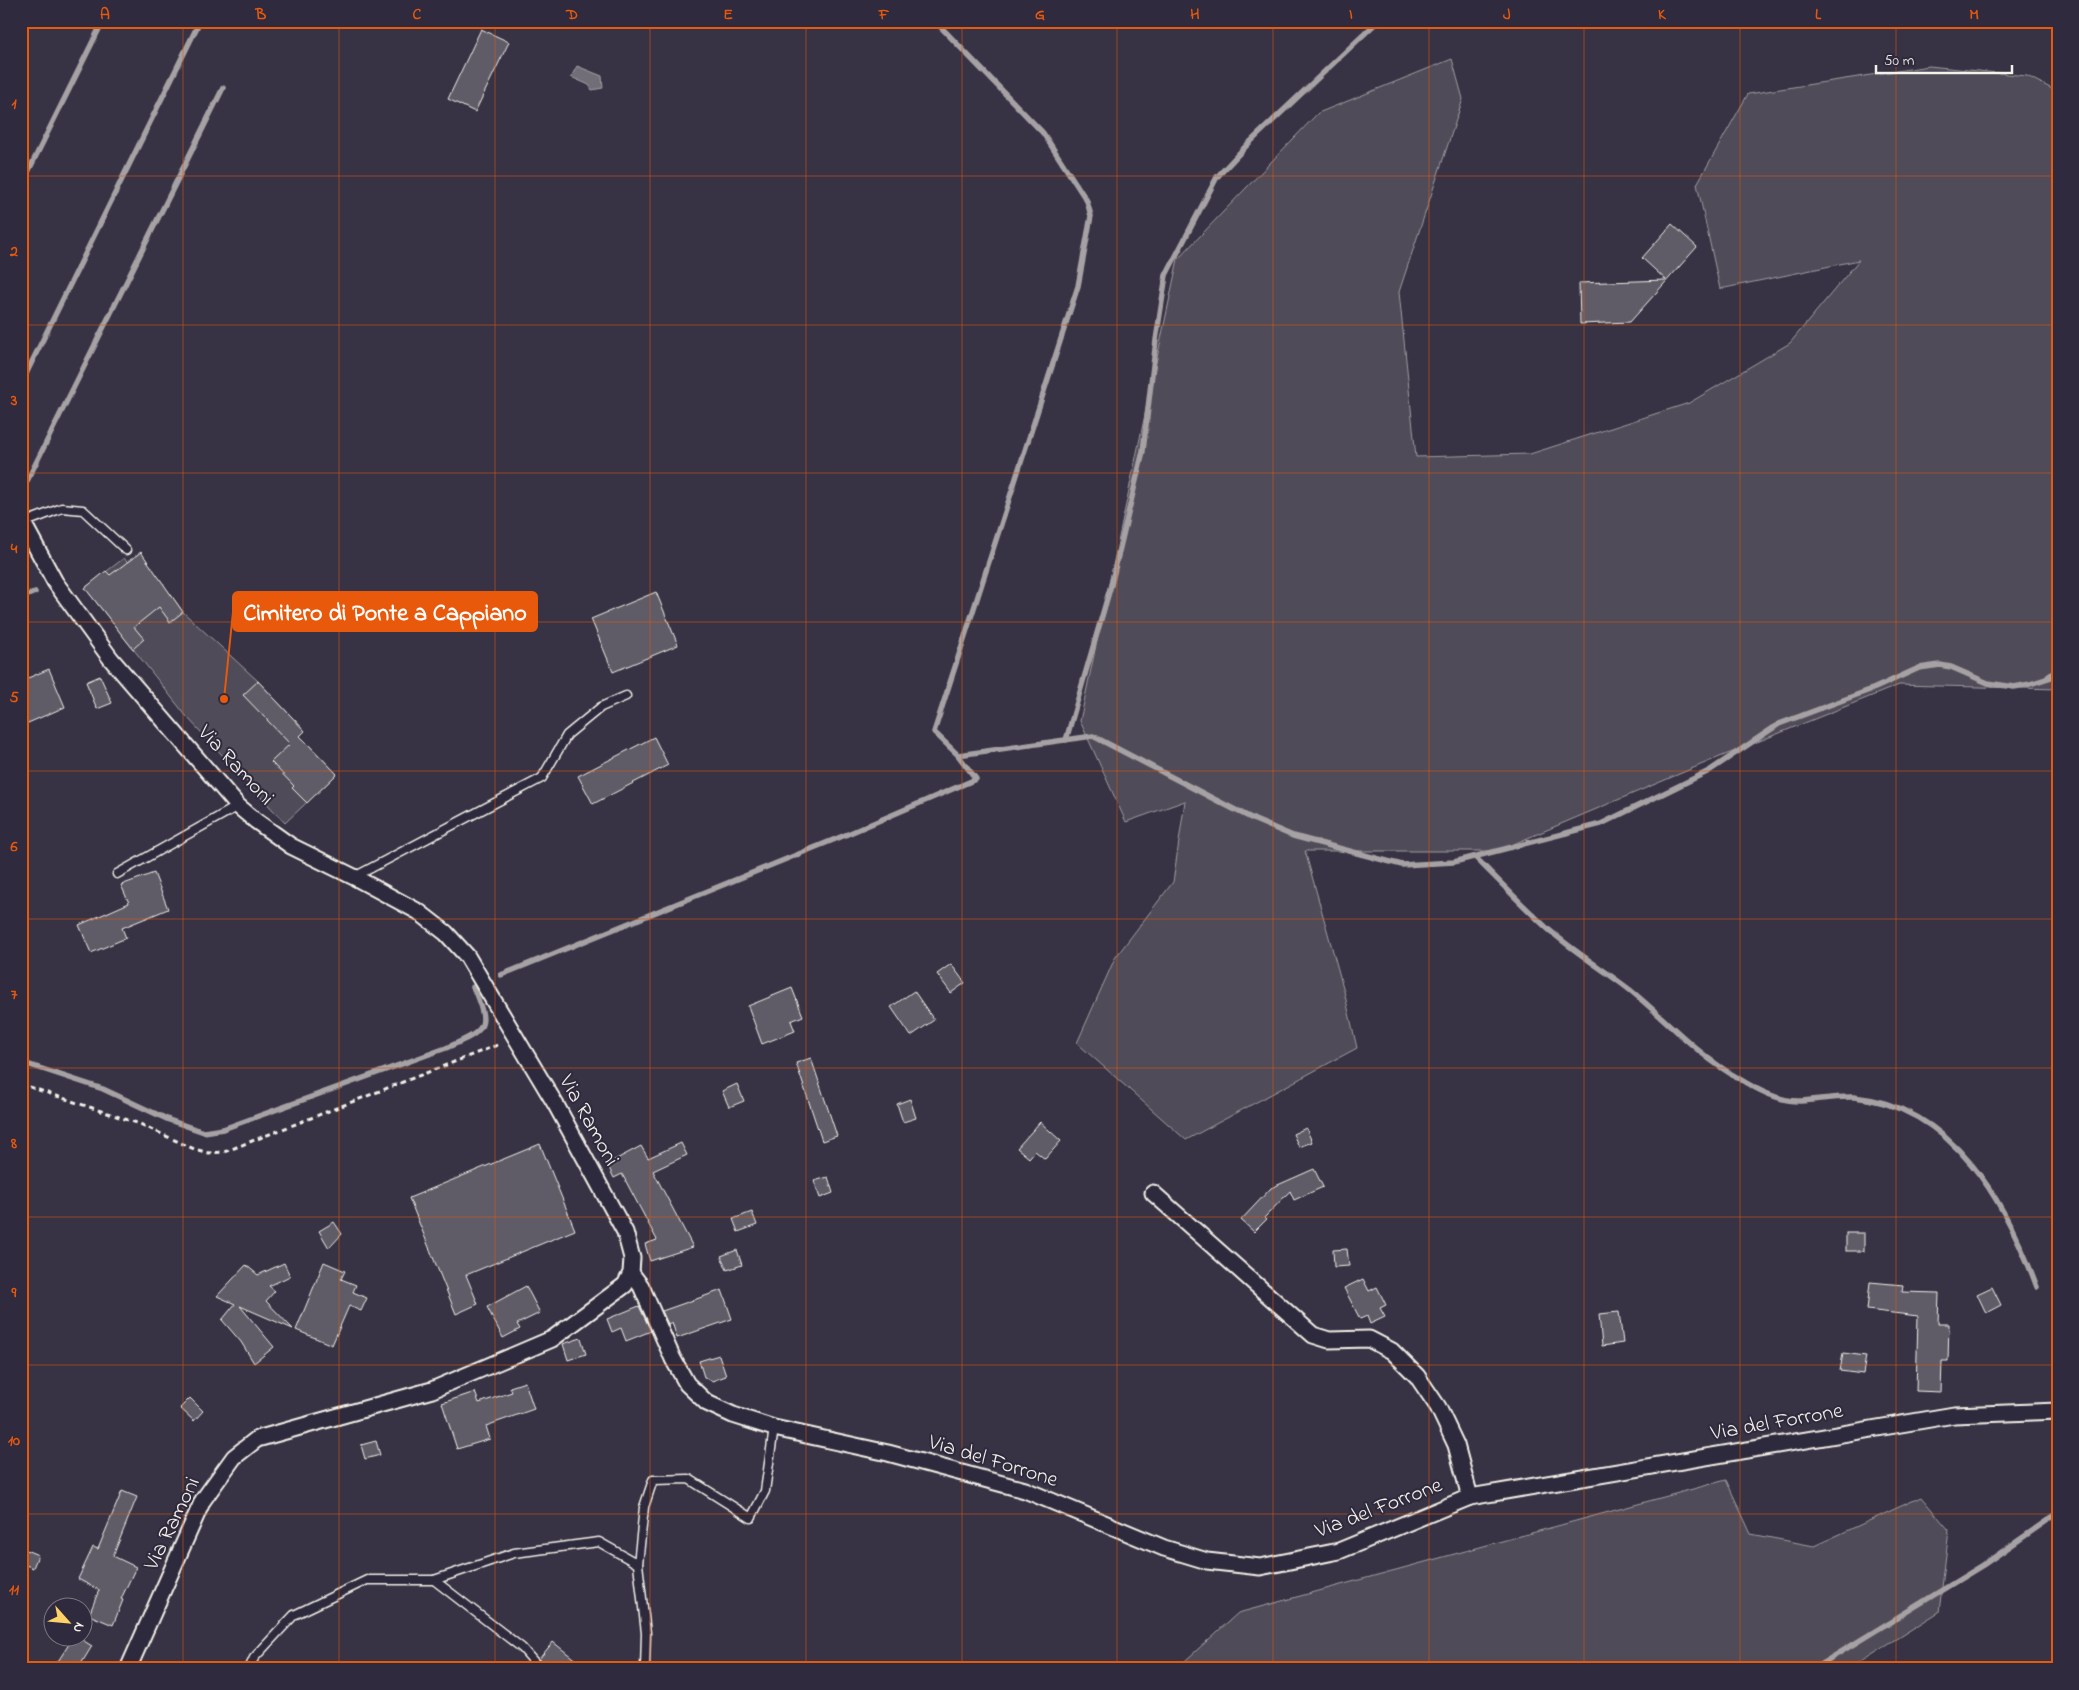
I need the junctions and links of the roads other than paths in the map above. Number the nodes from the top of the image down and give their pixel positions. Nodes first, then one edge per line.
1 (22, 521) edge
2 (126, 550) dead end
3 (626, 696) dead end
4 (238, 806) junction
5 (118, 874) dead end
6 (354, 877) junction
7 (1153, 1193) dead end
8 (632, 1273) junction
9 (2058, 1411) edge
10 (774, 1428) junction
11 (1470, 1497) junction
12 (638, 1564) junction
13 (434, 1580) junction
14 (535, 1663) dead end
15 (128, 1669) edge
16 (249, 1669) edge
17 (645, 1669) edge

1 - 2 lane
1 - 4 street, Via Ramoni
3 - 6 lane
4 - 5 lane
4 - 6 street, Via Ramoni
6 - 8 street, Via Ramoni
7 - 11 street
8 - 10 street, Via del Forrone
8 - 15 street, Via Ramoni
9 - 11 street, Via del Forrone
10 - 11 street, Via del Forrone
10 - 12 lane
12 - 13 lane
12 - 17 lane
13 - 14 lane
13 - 16 lane

